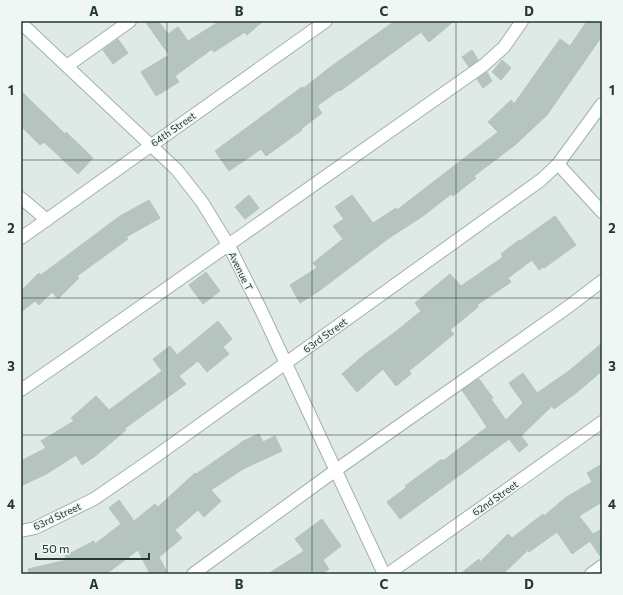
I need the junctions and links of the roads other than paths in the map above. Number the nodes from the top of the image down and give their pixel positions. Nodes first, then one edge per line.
1 (130, 21) edge
2 (326, 21) edge
3 (522, 21) edge
4 (21, 22) edge
5 (66, 66) junction
6 (602, 104) edge
7 (151, 145) junction
8 (558, 164) junction
9 (21, 198) edge
10 (602, 212) edge
11 (47, 220) junction
12 (21, 238) edge
13 (229, 246) junction
14 (602, 281) edge
15 (285, 364) junction
16 (21, 390) edge
17 (602, 422) edge
18 (336, 470) junction
19 (21, 531) edge
20 (602, 566) edge
21 (193, 574) edge
22 (384, 574) edge
23 (388, 574) edge
24 (591, 574) edge

1 - 5 street
2 - 7 street, 64th Street
3 - 13 street
4 - 5 street, Avenue T
5 - 7 street, Avenue T
6 - 8 street, 63rd Street
7 - 11 street, 64th Street
7 - 13 street, Avenue T
8 - 10 street
8 - 15 street, 63rd Street
9 - 11 street
11 - 12 street, 64th Street
13 - 15 street, Avenue T
13 - 16 street
14 - 18 street
15 - 18 street, Avenue T
15 - 19 street, 63rd Street
17 - 23 street, 62nd Street
18 - 21 street
18 - 22 street, Avenue T
20 - 24 street

